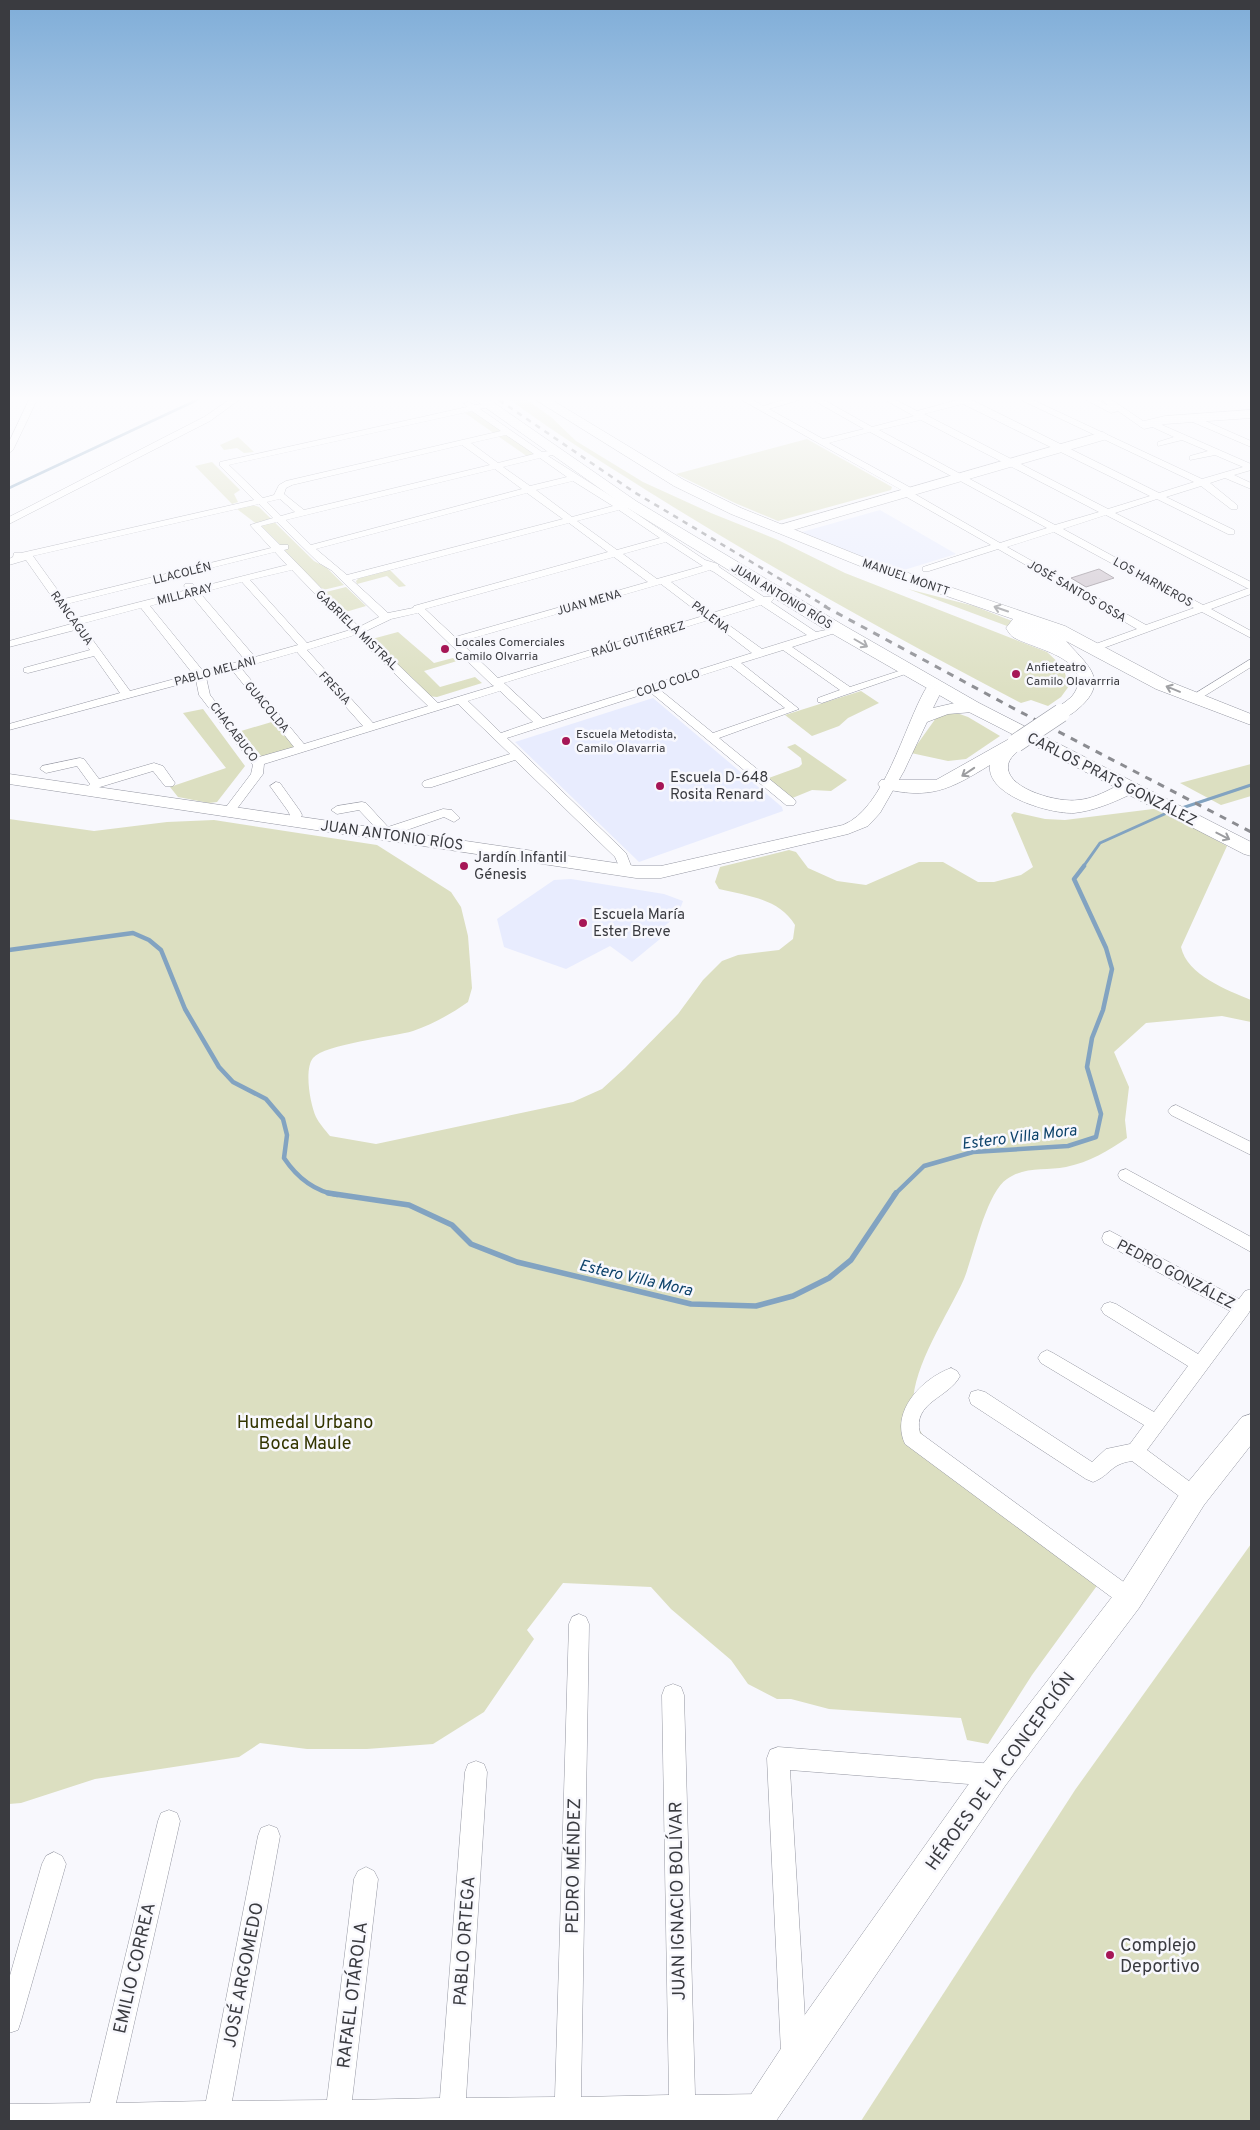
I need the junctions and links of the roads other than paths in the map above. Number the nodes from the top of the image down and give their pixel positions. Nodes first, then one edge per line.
1 (51, 499) edge
2 (265, 499) edge
3 (284, 499) edge
4 (358, 499) edge
5 (488, 499) edge
6 (543, 499) edge
7 (615, 499) edge
8 (616, 499) edge
9 (712, 499) edge
10 (882, 499) edge
11 (920, 499) edge
12 (1003, 499) edge
13 (1084, 499) edge
14 (1147, 499) edge
15 (1165, 499) edge
16 (1224, 499) edge
17 (258, 501) junction
18 (626, 506) junction
19 (1234, 507) dead end
20 (1108, 512) junction
21 (301, 513) junction
22 (277, 519) junction
23 (572, 520) junction
24 (9, 521) edge
25 (781, 528) junction
26 (1056, 528) junction
27 (1231, 532) dead end
28 (667, 539) junction
29 (306, 546) junction
30 (999, 546) junction
31 (278, 549) junction
32 (9, 552) edge
33 (616, 553) junction
34 (25, 556) junction
35 (9, 562) edge
36 (718, 565) junction
37 (294, 566) junction
38 (926, 569) dead end
39 (178, 574) junction
40 (244, 579) junction
41 (345, 579) junction
42 (659, 582) junction
43 (1251, 586) edge
44 (1251, 591) edge
45 (194, 592) junction
46 (780, 595) junction
47 (763, 600) junction
48 (61, 603) junction
49 (144, 605) junction
50 (1202, 608) junction
51 (418, 609) junction
52 (388, 616) junction
53 (711, 616) junction
54 (1024, 617) junction
55 (76, 624) junction
56 (837, 629) junction
57 (1145, 629) junction
58 (358, 631) junction
59 (1251, 635) edge
60 (815, 636) junction
61 (452, 641) junction
62 (9, 644) edge
63 (784, 646) junction
64 (302, 648) junction
65 (1094, 648) junction
66 (96, 652) junction
67 (760, 653) junction
68 (252, 661) junction
69 (732, 662) junction
70 (1251, 662) edge
71 (234, 666) junction
72 (28, 670) dead end
73 (910, 670) junction
74 (200, 675) junction
75 (498, 684) junction
76 (936, 686) junction
77 (651, 688) junction
78 (848, 691) junction
79 (127, 695) junction
80 (1194, 698) junction
81 (460, 700) junction
82 (822, 700) dead end
83 (436, 707) junction
84 (973, 707) junction
85 (920, 720) junction
86 (1251, 720) edge
87 (540, 724) junction
88 (9, 727) edge
89 (371, 727) junction
90 (499, 736) junction
91 (711, 737) junction
92 (1013, 745) junction
93 (301, 748) junction
94 (518, 755) junction
95 (257, 762) junction
96 (46, 769) dead end
97 (9, 779) edge
98 (169, 783) dead end
99 (428, 784) dead end
100 (888, 784) junction
101 (276, 786) dead end
102 (93, 787) junction
103 (1129, 788) junction
104 (790, 802) dead end
105 (337, 810) dead end
106 (229, 811) junction
107 (454, 818) dead end
108 (294, 821) junction
109 (384, 834) junction
110 (1251, 850) edge
111 (628, 871) junction
112 (1176, 1111) dead end
113 (1251, 1149) edge
114 (1126, 1175) dead end
115 (1110, 1238) dead end
116 (1251, 1245) edge
117 (1246, 1303) edge
118 (1110, 1309) dead end
119 (1047, 1358) dead end
120 (1201, 1364) junction
121 (951, 1376) dead end
122 (978, 1398) dead end
123 (1157, 1423) junction
124 (1251, 1425) edge
125 (1135, 1452) junction
126 (1194, 1496) junction
127 (1129, 1598) junction
128 (579, 1624) dead end
129 (673, 1695) dead end
130 (476, 1772) dead end
131 (994, 1775) junction
132 (169, 1821) dead end
133 (269, 1836) dead end
134 (54, 1864) dead end
135 (366, 1879) dead end
136 (9, 2021) edge
137 (795, 2060) junction
138 (682, 2106) junction
139 (568, 2108) junction
140 (452, 2110) junction
141 (338, 2112) junction
142 (217, 2114) junction
143 (760, 2114) edge
144 (100, 2116) junction
145 (9, 2117) edge

1 - 24 street
2 - 17 street
3 - 21 street
4 - 21 street
5 - 29 street, LLACOLÉN
6 - 23 street, PALENA
7 - 18 street
8 - 18 main road, JUAN ANTONIO RÍOS
9 - 25 main road, MANUEL MONTT
10 - 25 street
11 - 30 street, JOSÉ SANTOS OSSA
12 - 26 street, LOS HARNEROS
13 - 20 street
14 - 20 street
15 - 27 street
16 - 19 street
17 - 22 street, GABRIELA MISTRAL
17 - 34 street
18 - 23 street
18 - 28 street
18 - 36 main road, JUAN ANTONIO RÍOS
20 - 26 street
20 - 43 street
21 - 22 street
22 - 29 street, GABRIELA MISTRAL
22 - 31 street, GABRIELA MISTRAL
23 - 33 street, PALENA
23 - 41 street
54 -> 25 main road, MANUEL MONTT
26 - 30 street
26 - 50 street, LOS HARNEROS
28 - 33 street, PABLO MELANI
28 - 36 street
29 - 31 street, LLACOLÉN
29 - 41 street, GABRIELA MISTRAL
30 - 38 street
30 - 57 street, JOSÉ SANTOS OSSA
31 - 37 street, GABRIELA MISTRAL
31 - 39 street, LLACOLÉN
32 - 34 street
33 - 42 street, PALENA
33 - 51 street, PABLO MELANI
34 - 35 street
34 - 48 street, RANCAGUA
36 - 42 street, JUAN MENA
36 - 46 main road, JUAN ANTONIO RÍOS
36 - 47 street
37 - 40 street, MILLARAY
37 - 58 street, GABRIELA MISTRAL
39 - 45 street, GUACOLDA
39 - 48 street, LLACOLÉN
40 - 45 street, MILLARAY
40 - 64 street, FRESIA
41 - 52 street, GABRIELA MISTRAL
42 - 53 street, PALENA
42 - 61 street, JUAN MENA
44 - 50 street
45 - 49 street, MILLARAY
45 - 68 street, GUACOLDA
46 - 47 street, RAÚL GUTIÉRREZ
46 - 56 main road, JUAN ANTONIO RÍOS
47 - 53 street, RAÚL GUTIÉRREZ
47 - 60 street
48 - 55 street, RANCAGUA
49 - 55 street, MILLARAY
49 - 74 street, CHACABUCO
50 - 57 street
50 - 59 street, LOS HARNEROS
51 - 52 street, PABLO MELANI
51 - 61 street
52 - 58 street, PABLO MELANI
53 - 67 street, PALENA
53 - 75 street, RAÚL GUTIÉRREZ
54 - 65 main road, MANUEL MONTT
54 - 92 main road, bridge
55 - 62 street, MILLARAY
55 - 66 street, RANCAGUA
56 - 60 street, COLO COLO
56 -> 73 main road, JUAN ANTONIO RÍOS
57 - 65 street
58 - 64 street, PABLO MELANI
58 - 83 street, GABRIELA MISTRAL
60 - 63 street, COLO COLO
61 - 75 street
63 - 67 street, COLO COLO
63 - 78 street
64 - 68 street, PABLO MELANI
64 - 89 street, FRESIA
80 -> 65 main road, MANUEL MONTT
66 - 72 street
66 - 79 street, RANCAGUA
67 - 69 street, COLO COLO
68 - 71 street, PABLO MELANI
69 - 77 street, COLO COLO
69 - 91 street
70 - 80 street
71 - 74 street, PABLO MELANI
71 - 93 street, GUACOLDA
73 - 76 main road, JUAN ANTONIO RÍOS
73 - 78 street
74 - 79 street, PABLO MELANI
74 - 95 street, CHACABUCO
75 - 81 street, RAÚL GUTIÉRREZ
75 - 87 street
76 - 84 main road, JUAN ANTONIO RÍOS
76 - 85 street, JUAN ANTONIO RÍOS
77 - 87 street, COLO COLO
77 - 91 street
78 - 82 street
79 - 88 street, PABLO MELANI
80 - 86 main road, MANUEL MONTT
81 - 83 street, RAÚL GUTIÉRREZ
81 - 90 street
83 - 89 street, RAÚL GUTIÉRREZ
84 - 85 street
84 - 103 main road, CARLOS PRATS GONZÁLEZ
85 - 100 street, JUAN ANTONIO RÍOS
87 - 90 street, COLO COLO
89 - 93 street, RAÚL GUTIÉRREZ
90 - 94 street
91 - 104 street
92 -> 100 main road
92 - 103 main road
93 - 95 street, RAÚL GUTIÉRREZ
94 - 99 street
94 - 111 street
95 - 106 street, CHACABUCO
96 - 102 street
97 - 102 street, JUAN ANTONIO RÍOS
98 - 102 street
100 - 111 street, JUAN ANTONIO RÍOS
101 - 108 street
102 - 106 street, JUAN ANTONIO RÍOS
103 -> 110 main road, CARLOS PRATS GONZÁLEZ
105 - 109 street
106 - 108 street, JUAN ANTONIO RÍOS
107 - 109 street
108 - 109 street, JUAN ANTONIO RÍOS
109 - 111 street, JUAN ANTONIO RÍOS
112 - 113 street
114 - 116 street
115 - 117 street, PEDRO GONZÁLEZ
117 - 120 street
118 - 120 street
119 - 123 street
120 - 123 street
121 - 127 street
122 - 125 street
123 - 125 street
124 - 126 street, HÉROES DE LA CONCEPCIÓN
125 - 126 street
126 - 127 street, HÉROES DE LA CONCEPCIÓN
127 - 131 street, HÉROES DE LA CONCEPCIÓN
128 - 139 street, PEDRO MÉNDEZ
129 - 138 street, JUAN IGNACIO BOLÍVAR
130 - 140 street, PABLO ORTEGA
131 - 137 street, HÉROES DE LA CONCEPCIÓN
131 - 137 street
132 - 144 street, EMILIO CORREA
133 - 142 street, JOSÉ ARGOMEDO
134 - 136 street
135 - 141 street, RAFAEL OTÁROLA
137 - 143 street, HÉROES DE LA CONCEPCIÓN
138 - 139 street
138 - 143 street
139 - 140 street
140 - 141 street
141 - 142 street
142 - 144 street
144 - 145 street

